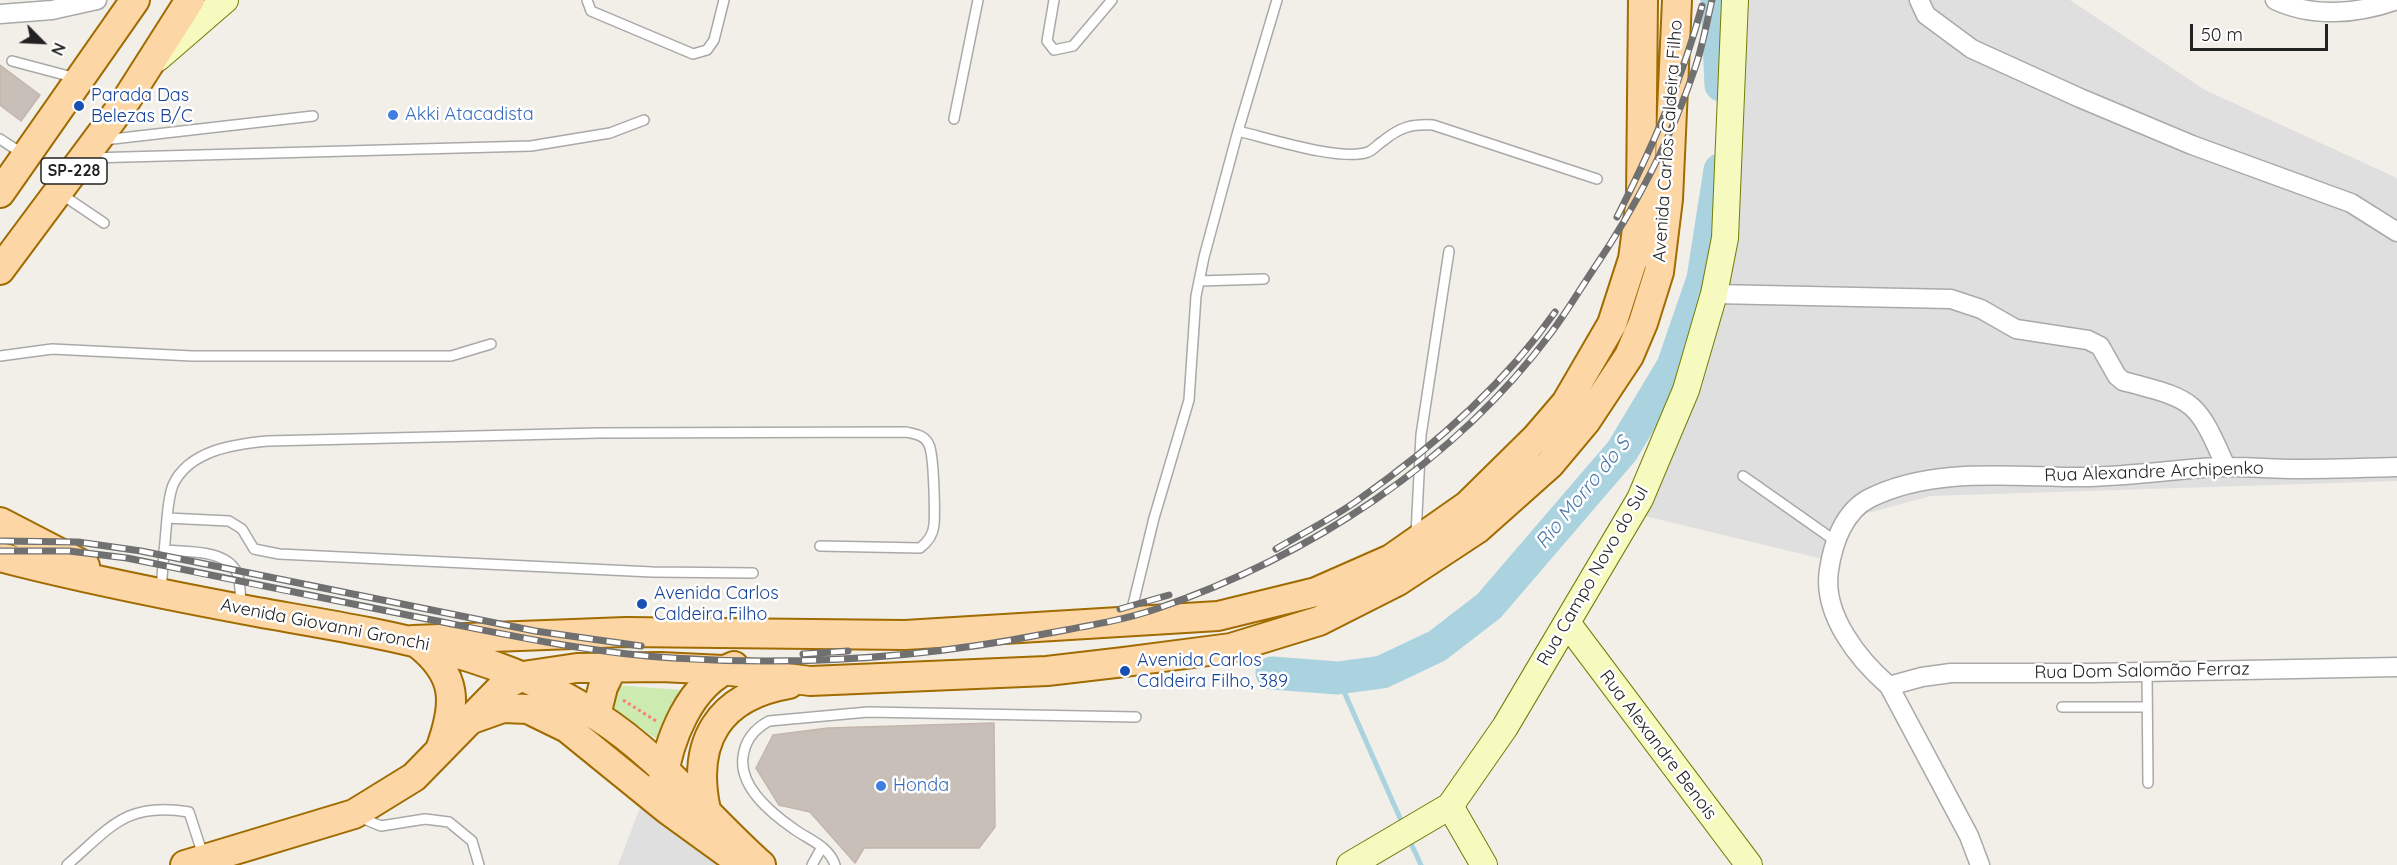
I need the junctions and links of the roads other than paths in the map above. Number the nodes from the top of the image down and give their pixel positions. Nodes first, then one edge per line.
1 (98, 0) edge
2 (135, 0) edge
3 (190, 0) edge
4 (225, 0) edge
5 (586, 0) edge
6 (724, 0) edge
7 (978, 0) edge
8 (1054, 0) edge
9 (1112, 0) edge
10 (1277, 0) edge
11 (1643, 0) edge
12 (1677, 0) edge
13 (1736, 0) edge
14 (1919, 0) edge
15 (2275, 0) edge
16 (2397, 0) edge
17 (6, 9) edge
18 (12, 61) dead end
19 (145, 70) junction
20 (80, 79) junction
21 (313, 116) dead end
22 (954, 119) dead end
23 (644, 120) dead end
24 (1238, 131) junction
25 (0, 138) edge
26 (90, 150) junction
27 (26, 157) junction
28 (1597, 179) dead end
29 (58, 192) junction
30 (0, 193) edge
31 (104, 223) dead end
32 (2397, 232) edge
33 (1449, 251) dead end
34 (0, 270) edge
35 (1264, 279) dead end
36 (1199, 281) junction
37 (1714, 294) junction
38 (492, 344) dead end
39 (0, 356) edge
40 (2397, 467) edge
41 (2226, 468) junction
42 (1743, 476) dead end
43 (167, 518) junction
44 (0, 522) edge
45 (1416, 540) junction
46 (1834, 540) junction
47 (820, 546) dead end
48 (164, 550) junction
49 (0, 557) edge
50 (753, 573) dead end
51 (118, 584) junction
52 (160, 592) junction
53 (241, 609) junction
54 (1128, 623) junction
55 (1568, 624) junction
56 (807, 636) junction
57 (413, 640) junction
58 (613, 666) junction
59 (2397, 667) edge
60 (723, 670) junction
61 (2146, 671) junction
62 (523, 676) junction
63 (810, 681) junction
64 (1889, 686) junction
65 (2062, 707) dead end
66 (2147, 707) junction
67 (596, 715) junction
68 (1136, 717) dead end
69 (470, 720) junction
70 (439, 752) junction
71 (665, 770) junction
72 (2148, 783) dead end
73 (1450, 806) junction
74 (668, 810) junction
75 (706, 810) junction
76 (354, 814) junction
77 (822, 847) junction
78 (194, 861) edge
79 (67, 865) edge
80 (478, 865) edge
81 (747, 865) edge
82 (812, 865) edge
83 (835, 865) edge
84 (1350, 865) edge
85 (1484, 865) edge
86 (1749, 865) edge
87 (1980, 865) edge

1 - 17 street
2 - 20 main road, SP-228
3 - 19 main road, SP-228
4 - 19 street
5 - 6 lane
7 - 22 lane
8 - 9 lane
10 - 24 lane
11 - 45 main road, Avenida Carlos Caldeira Filho
12 - 63 main road, Avenida Carlos Caldeira Filho
13 - 37 street, Rua Campo Novo do Sul
14 - 32 street
15 - 16 street
18 - 20 lane
19 - 26 main road, SP-228
20 - 27 main road, SP-228
21 - 26 lane
23 - 26 lane
24 - 28 lane
24 - 36 lane
25 - 27 lane
26 - 29 main road, SP-228
27 - 30 main road, SP-228
29 - 31 lane
29 - 34 main road, SP-228
33 - 45 lane
35 - 36 lane
36 - 54 lane
37 - 41 street
37 - 55 street, Rua Campo Novo do Sul
38 - 39 lane
40 - 41 street, Rua Alexandre Archipenko
41 - 46 street, Rua Alexandre Archipenko
42 - 46 lane
43 - 47 lane
43 - 48 lane
43 - 50 lane
44 - 51 main road
45 - 54 main road, Avenida Carlos Caldeira Filho
46 - 64 street, Rua Alexandre Archipenko
48 - 52 lane
48 - 53 lane
49 - 51 main road, Avenida Giovanni Gronchi
51 - 52 main road, Avenida Giovanni Gronchi
52 - 53 main road, Avenida Giovanni Gronchi
53 - 57 main road, Avenida Giovanni Gronchi
54 - 56 main road, Avenida Carlos Caldeira Filho
55 - 73 street, Rua Campo Novo do Sul
55 - 86 street, Rua Alexandre Benois
56 - 57 main road, Avenida Carlos Caldeira Filho
56 - 60 main road
57 - 62 main road, Avenida Giovanni Gronchi
57 - 70 main road
58 - 60 main road, Avenida Carlos Caldeira Filho
58 - 62 main road, Avenida Carlos Caldeira Filho
58 - 67 main road
59 - 61 street, Rua Dom Salomão Ferraz
60 - 63 main road, Avenida Carlos Caldeira Filho
60 - 71 main road
61 - 64 street, Rua Dom Salomão Ferraz
61 - 66 lane
62 - 67 main road, Avenida Giovanni Gronchi
62 - 69 main road
63 - 75 main road
64 - 87 street, Rua Alexandre Archipenko
65 - 66 lane
66 - 72 lane
67 - 71 main road, Avenida Giovanni Gronchi
68 - 77 lane
69 - 70 main road
69 - 74 main road, Avenida Giovanni Gronchi
70 - 76 main road
71 - 74 main road
71 - 75 main road, Avenida Giovanni Gronchi
73 - 84 street, Rua Campo Novo do Sul
73 - 85 street
74 - 81 main road, Avenida Giovanni Gronchi
75 - 81 main road, Avenida Giovanni Gronchi
76 - 78 main road
76 - 80 lane
77 - 82 lane
77 - 83 lane
78 - 79 lane

